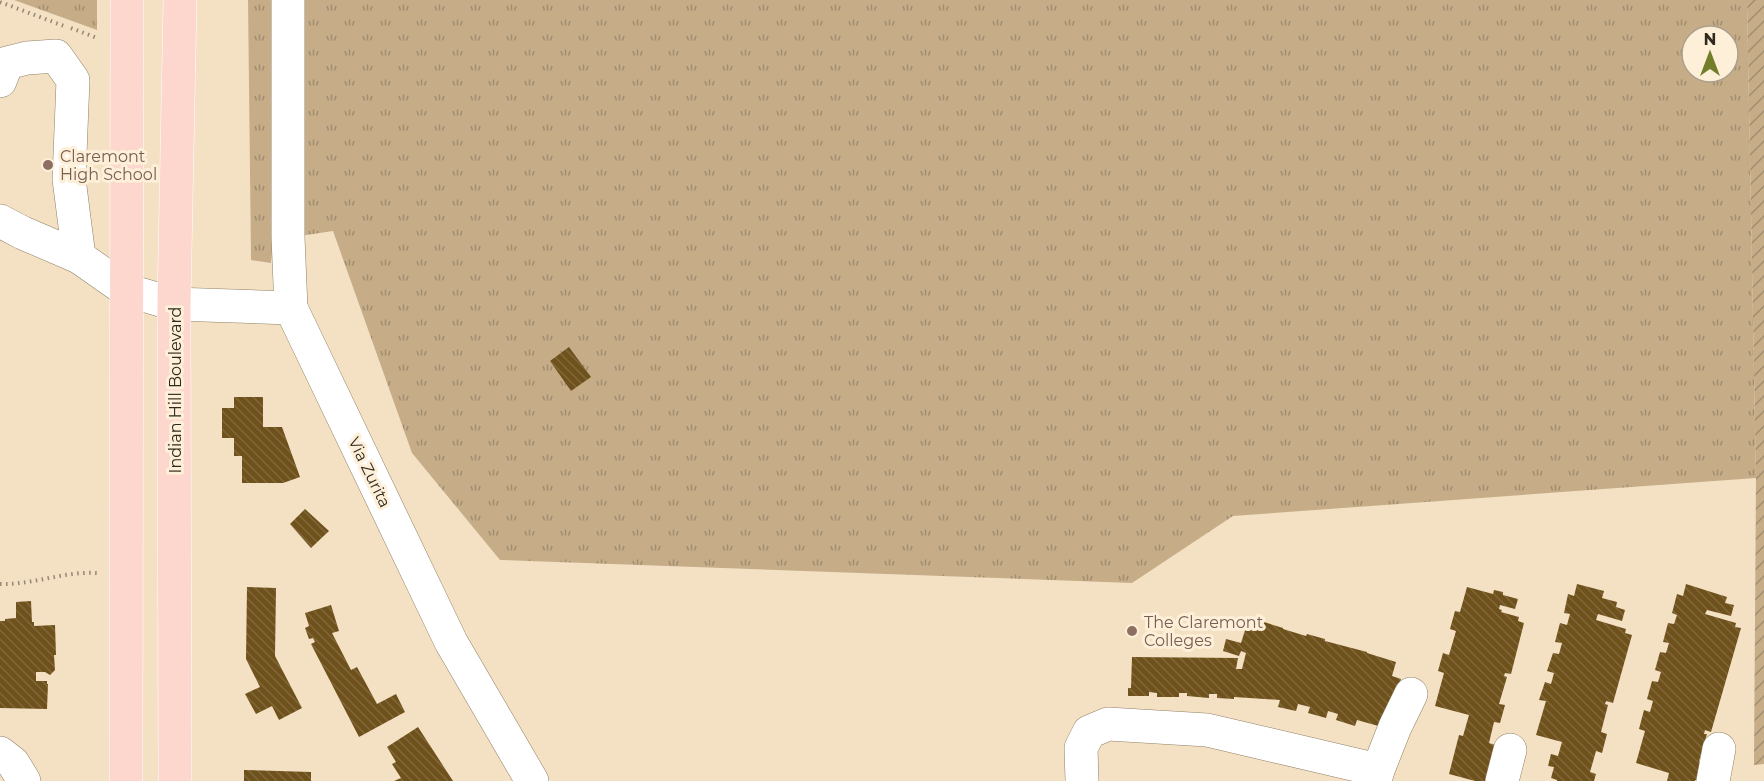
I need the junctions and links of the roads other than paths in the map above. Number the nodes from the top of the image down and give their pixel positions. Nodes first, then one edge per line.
1 (127, 0) edge
2 (180, 0) edge
3 (288, 0) edge
4 (0, 81) edge
5 (0, 222) edge
6 (79, 257) junction
7 (126, 290) junction
8 (174, 304) junction
9 (291, 308) junction
10 (1411, 694) dead end
11 (1719, 749) dead end
12 (1510, 750) dead end
13 (0, 753) edge
14 (1376, 775) edge
15 (24, 781) edge
16 (126, 781) edge
17 (175, 781) edge
18 (532, 781) edge
19 (1082, 781) edge
20 (1502, 781) edge
21 (1713, 781) edge

1 - 7 main road
2 - 8 main road, Indian Hill Boulevard
3 - 9 street
4 - 6 street
5 - 6 street
6 - 7 street
7 - 8 street
7 - 16 main road
8 - 9 street
8 - 17 main road, Indian Hill Boulevard
9 - 18 street, Via Zurita
10 - 14 street
11 - 21 street
12 - 20 street
13 - 15 street
14 - 19 street

